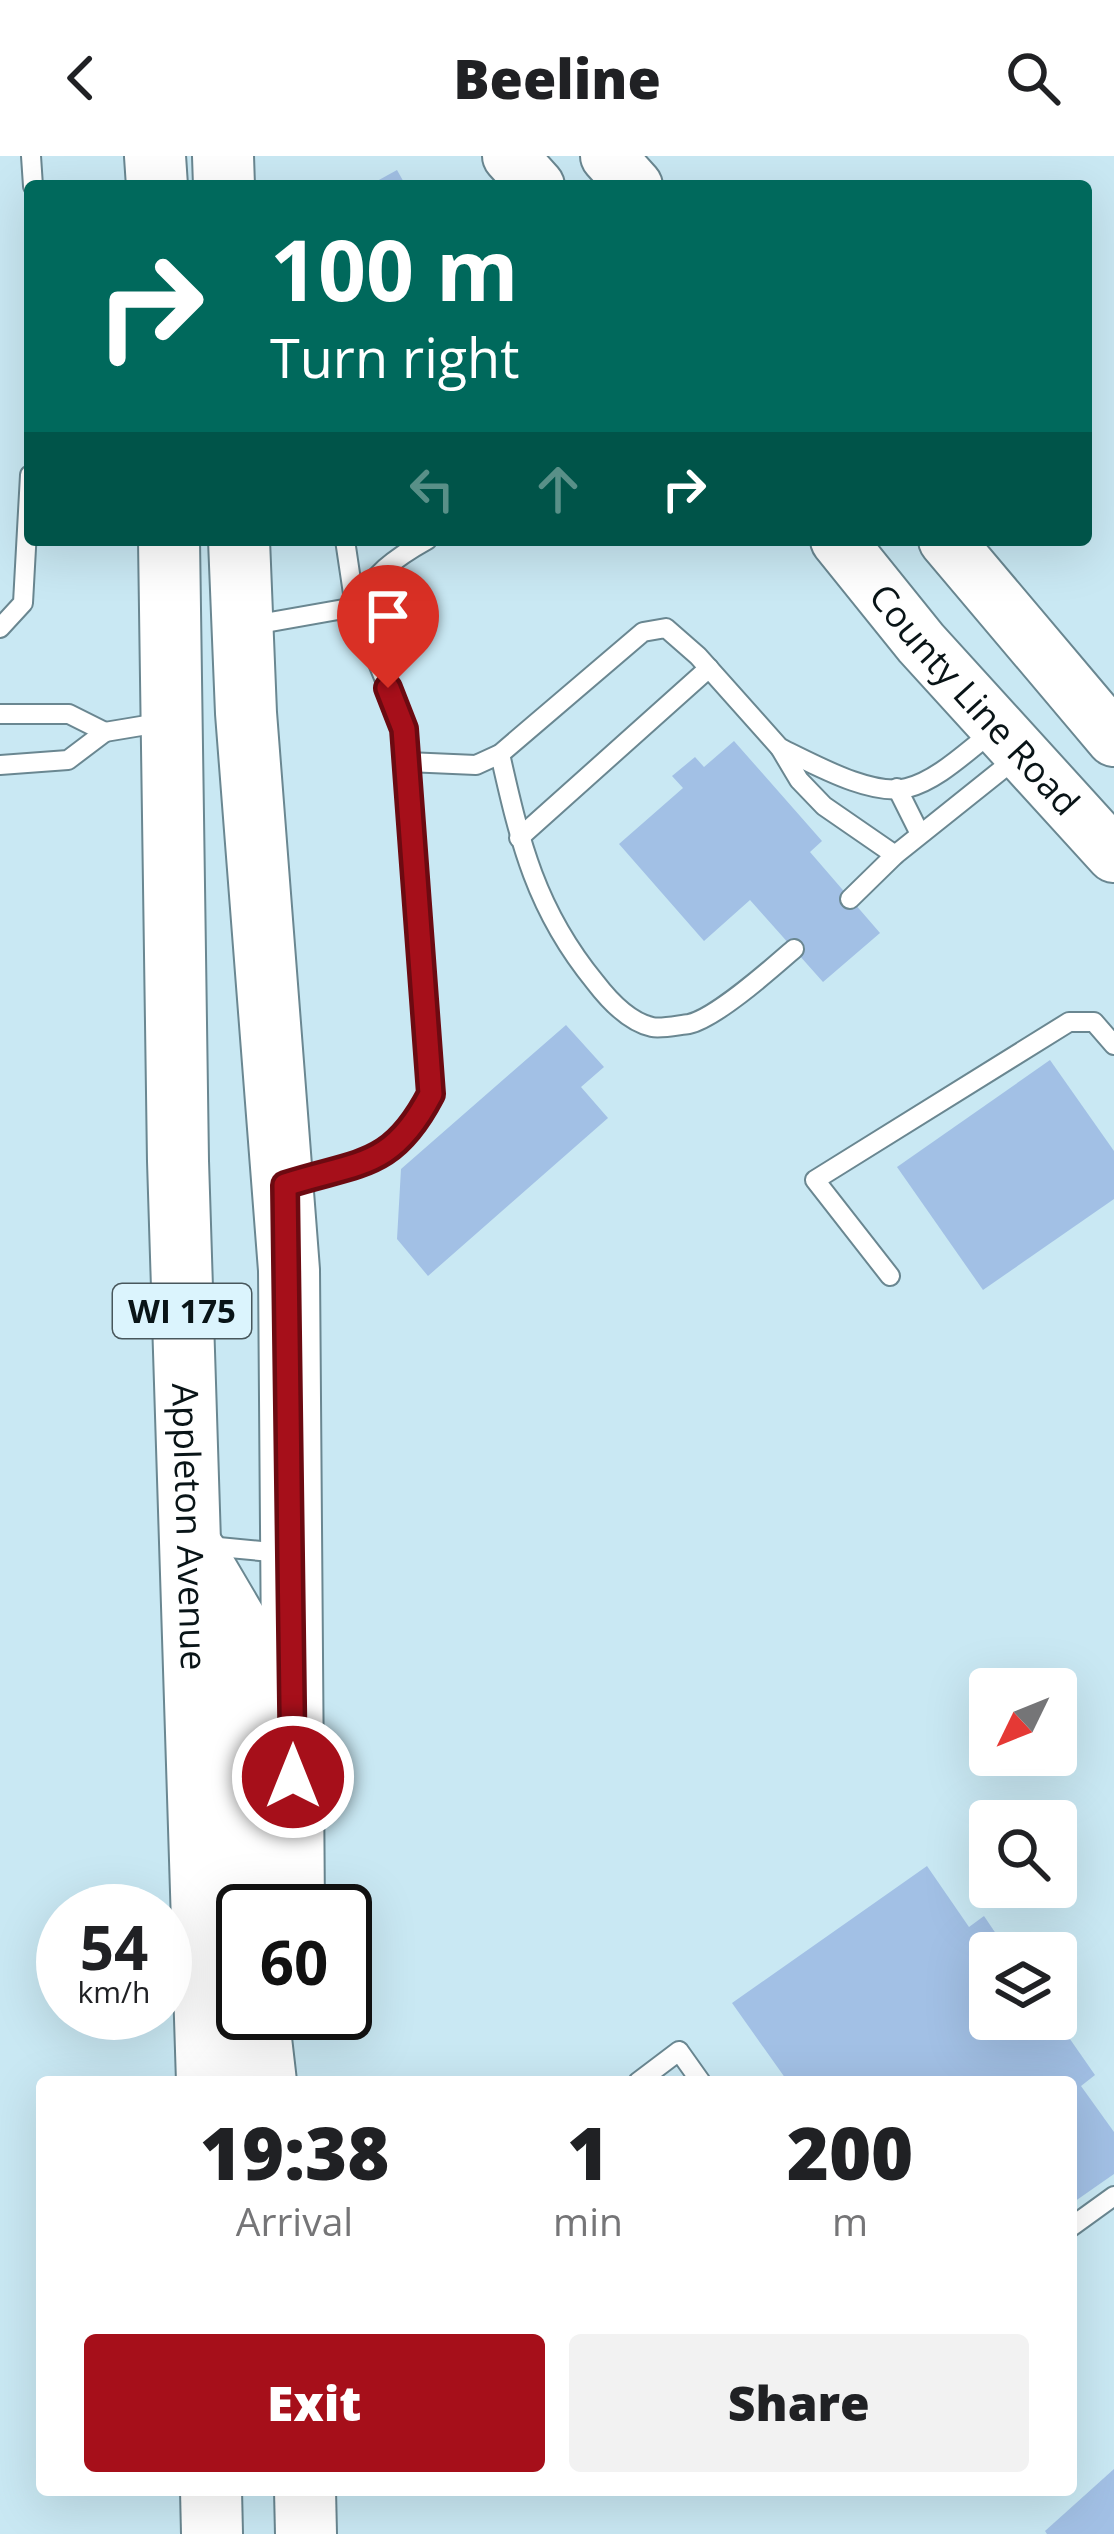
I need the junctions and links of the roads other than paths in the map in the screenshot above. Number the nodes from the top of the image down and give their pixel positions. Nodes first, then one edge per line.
1 (510, 156) edge
2 (608, 156) edge
3 (532, 180) edge
4 (630, 180) edge
5 (26, 546) edge
6 (169, 546) edge
7 (238, 546) edge
8 (346, 546) edge
9 (416, 546) edge
10 (843, 546) edge
11 (951, 546) edge
12 (355, 607) junction
13 (243, 626) junction
14 (0, 628) edge
15 (709, 668) junction
16 (247, 713) junction
17 (0, 714) edge
18 (171, 721) junction
19 (105, 733) junction
20 (1114, 739) edge
21 (1010, 741) junction
22 (779, 748) junction
23 (500, 754) junction
24 (407, 762) junction
25 (0, 764) edge
26 (897, 788) junction
27 (920, 834) junction
28 (520, 838) junction
29 (895, 855) junction
30 (1114, 855) edge
31 (850, 899) dead end
32 (794, 950) dead end
33 (1114, 1045) edge
34 (285, 1185) junction
35 (289, 1270) junction
36 (890, 1276) dead end
37 (191, 1544) junction
38 (291, 1553) junction
39 (249, 1884) edge
40 (294, 1884) edge
41 (261, 2040) edge
42 (295, 2040) edge
43 (207, 2076) edge
44 (265, 2076) edge
45 (296, 2076) edge
46 (646, 2076) edge
47 (697, 2076) edge
48 (1114, 2196) edge
49 (1077, 2223) edge
50 (305, 2496) edge
51 (306, 2534) edge

1 - 3 main road
2 - 4 main road
5 - 14 lane
6 - 18 main road, Appleton Avenue / WI 175
7 - 13 main road, WI 175
8 - 12 lane
9 - 12 lane
10 - 21 main road, County Line Road
11 - 20 main road
12 - 13 lane
12 - 24 lane
13 - 16 main road, WI 175
15 - 22 lane
15 - 23 lane
15 - 28 lane
16 - 18 main road
16 - 34 main road, WI 175
17 - 19 lane
18 - 19 lane
18 - 35 main road
18 - 37 main road, Appleton Avenue / WI 175
19 - 25 lane
21 - 26 lane
21 - 27 lane
21 - 30 main road, County Line Road
22 - 26 lane
22 - 29 lane
23 - 24 lane
23 - 28 lane
24 - 34 lane
26 - 27 lane
27 - 29 lane
28 - 32 lane
29 - 31 lane
33 - 36 lane
34 - 35 main road, WI 175
35 - 38 main road, WI 175
37 - 38 lane
37 - 39 main road
37 - 43 main road, Appleton Avenue / WI 175
38 - 40 main road, WI 175
41 - 44 main road
42 - 45 main road
46 - 47 lane
48 - 49 lane
50 - 51 main road

